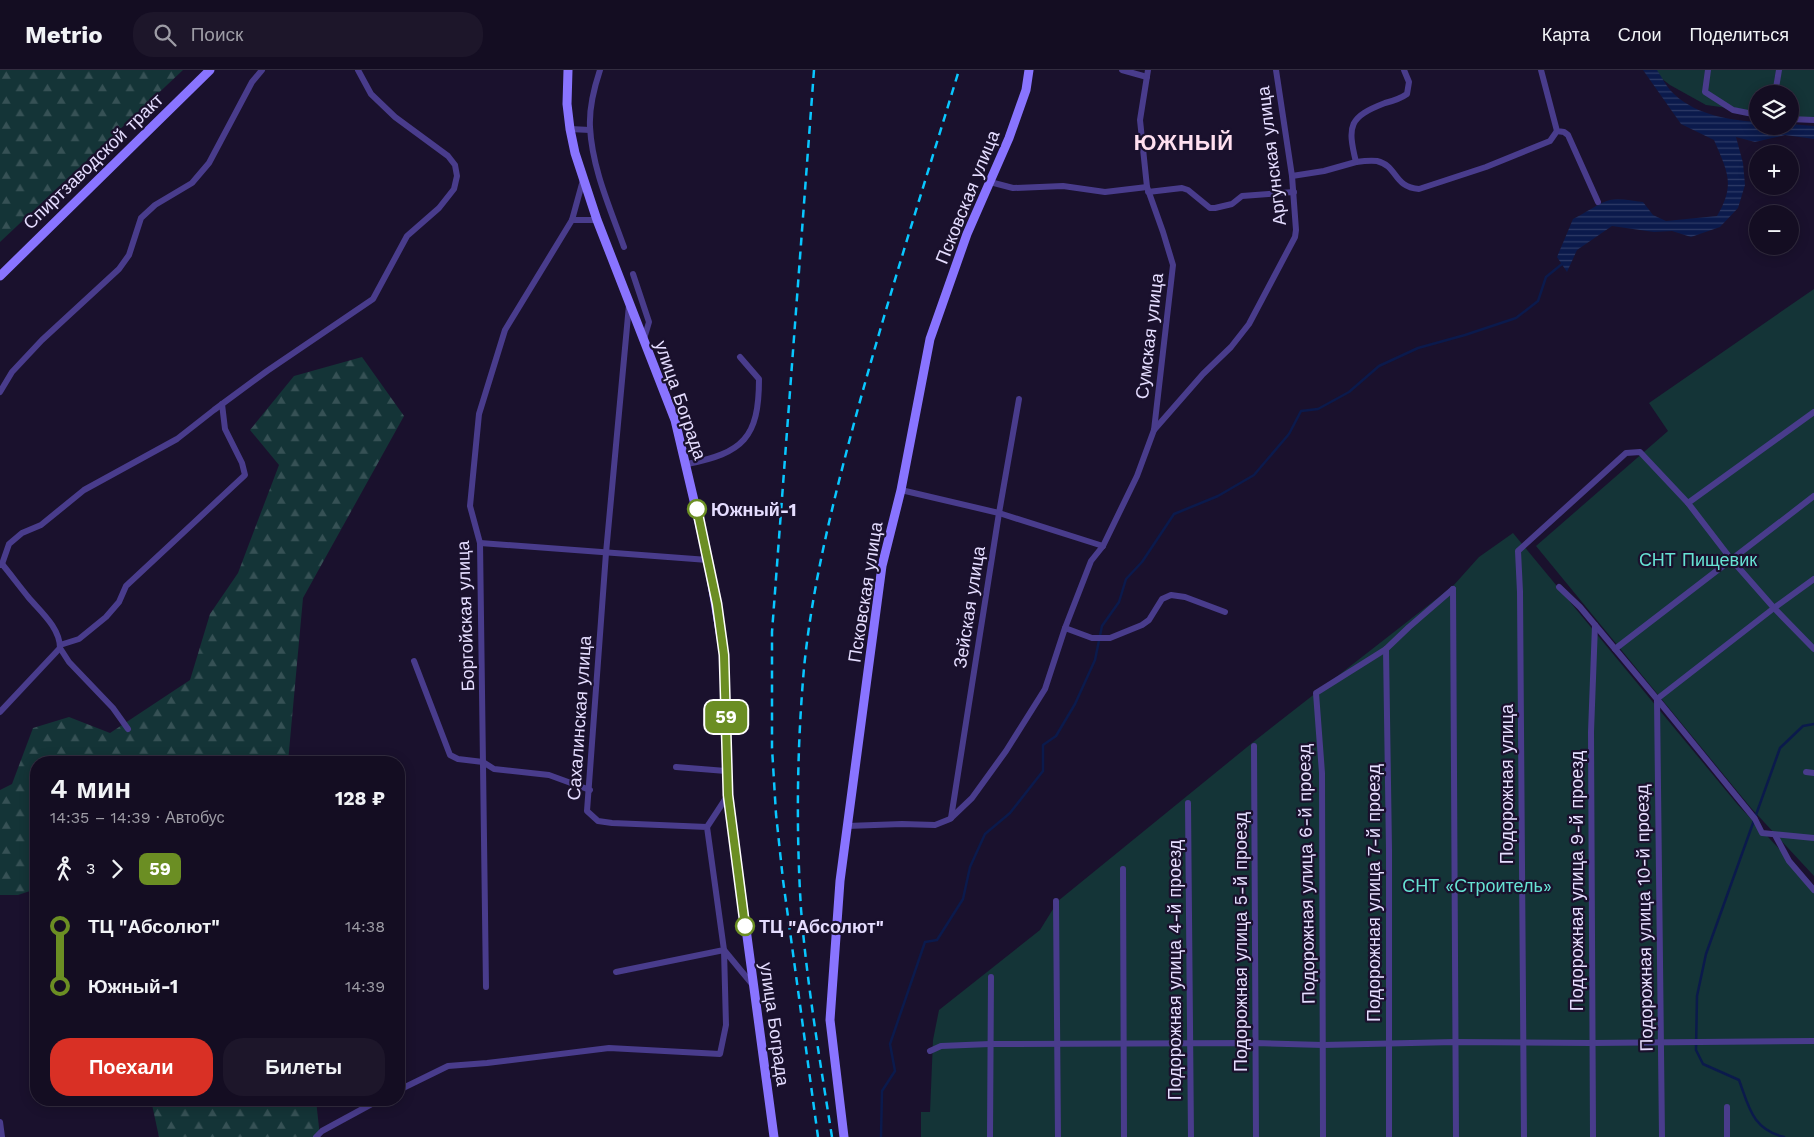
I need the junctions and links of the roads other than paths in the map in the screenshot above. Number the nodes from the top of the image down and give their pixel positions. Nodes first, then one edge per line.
1 (210, 70) edge
2 (262, 70) edge
3 (358, 70) edge
4 (568, 70) edge
5 (600, 70) edge
6 (1029, 70) edge
7 (1122, 70) edge
8 (1276, 70) edge
9 (1404, 70) edge
10 (1541, 70) edge
11 (1708, 70) edge
12 (1778, 70) edge
13 (1148, 74) edge
14 (1776, 85) edge
15 (1749, 113) edge
16 (1799, 119) edge
17 (1814, 120) edge
18 (570, 129) junction
19 (590, 130) junction
20 (1557, 131) junction
21 (1356, 162) junction
22 (1292, 176) junction
23 (583, 180) junction
24 (990, 182) junction
25 (1147, 190) junction
26 (1294, 192) junction
27 (1598, 202) dead end
28 (572, 220) junction
29 (597, 220) junction
30 (624, 247) dead end
31 (633, 274) dead end
32 (0, 276) edge
33 (630, 302) junction
34 (644, 339) junction
35 (740, 357) dead end
36 (0, 392) edge
37 (1020, 399) dead end
38 (222, 404) junction
39 (1814, 412) edge
40 (1154, 430) junction
41 (687, 464) junction
42 (901, 490) junction
43 (1814, 496) edge
44 (1688, 503) junction
45 (999, 513) junction
46 (480, 543) junction
47 (1104, 546) junction
48 (606, 553) junction
49 (1731, 559) junction
50 (708, 560) junction
51 (1, 565) edge
52 (1814, 579) edge
53 (1559, 587) dead end
54 (1774, 608) junction
55 (1224, 612) dead end
56 (1595, 625) junction
57 (1065, 628) junction
58 (60, 646) junction
59 (1386, 649) junction
60 (1615, 649) junction
61 (1814, 650) edge
62 (414, 661) dead end
63 (1657, 699) junction
64 (0, 712) edge
65 (128, 729) dead end
66 (1254, 746) dead end
67 (483, 762) junction
68 (676, 767) dead end
69 (726, 771) junction
70 (1806, 772) dead end
71 (1814, 773) edge
72 (590, 790) junction
73 (728, 795) junction
74 (1188, 803) dead end
75 (950, 819) junction
76 (707, 826) junction
77 (847, 826) junction
78 (1775, 835) junction
79 (1814, 838) edge
80 (1122, 869) dead end
81 (1814, 890) edge
82 (1056, 901) dead end
83 (724, 950) junction
84 (616, 972) dead end
85 (991, 977) dead end
86 (752, 984) junction
87 (486, 987) dead end
88 (1814, 1041) edge
89 (1455, 1042) junction
90 (1523, 1042) junction
91 (1190, 1043) junction
92 (1255, 1043) junction
93 (1389, 1043) junction
94 (1592, 1043) junction
95 (1661, 1043) junction
96 (990, 1044) junction
97 (1057, 1044) junction
98 (1124, 1044) junction
99 (1323, 1045) junction
100 (930, 1051) dead end
101 (405, 1087) edge
102 (368, 1106) edge
103 (1727, 1107) dead end
104 (0, 1122) edge
105 (2, 1137) edge
106 (316, 1137) edge
107 (774, 1137) edge
108 (844, 1137) edge
109 (990, 1137) edge
110 (1058, 1137) edge
111 (1124, 1137) edge
112 (1191, 1137) edge
113 (1256, 1137) edge
114 (1323, 1137) edge
115 (1389, 1137) edge
116 (1456, 1137) edge
117 (1524, 1137) edge
118 (1593, 1137) edge
119 (1662, 1137) edge
120 (1727, 1137) edge

1 - 32 main road, Спиртзаводской тракт
2 - 36 street
3 - 38 street
4 - 18 main road, улица Бограда
5 - 19 street
6 - 24 main road, Псковская улица
7 - 13 street
8 - 22 street, Аргунская улица
9 - 21 street
10 - 20 street
11 - 15 street
12 - 14 street
13 - 25 street, Сумская улица
16 - 17 street
18 - 19 street
18 - 23 main road, улица Бограда
19 - 30 street
20 - 21 street
20 - 27 street
21 - 22 street
22 - 26 street, Аргунская улица
23 - 28 street, Боргойская улица
23 - 29 main road, улица Бограда
24 - 25 street
24 - 42 main road, Псковская улица
25 - 26 street
25 - 40 street, Сумская улица
26 - 40 street, Аргунская улица
28 - 29 street
28 - 46 street, Боргойская улица
29 - 33 main road, улица Бограда
31 - 34 street
33 - 34 main road, улица Бограда
33 - 48 street, Сахалинская улица
34 - 41 main road, улица Бограда
35 - 41 street
37 - 45 street, Зейская улица
38 - 51 street
38 - 58 street
39 - 44 street
40 - 47 street
41 - 50 main road, улица Бограда
42 - 45 street
42 - 77 main road, Псковская улица
43 - 49 street
44 - 49 street
44 - 90 street, Подорожная улица
45 - 47 street
45 - 75 street, Зейская улица
46 - 48 street
46 - 67 street, Боргойская улица
47 - 57 street
48 - 50 street
48 - 72 street, Сахалинская улица
49 - 54 street
49 - 60 street
50 - 69 main road, улица Бограда
51 - 58 street
52 - 54 street
53 - 56 street
54 - 61 street
54 - 63 street
55 - 57 street
56 - 60 street
56 - 94 street, Подорожная улица 9-й проезд
57 - 75 street
58 - 64 street
58 - 65 street
59 - 89 street
59 - 93 street, Подорожная улица 7-й проезд
59 - 99 street, Подорожная улица 6-й проезд
60 - 63 street
62 - 67 street
63 - 78 street
63 - 95 street, Подорожная улица 10-й проезд
66 - 92 street, Подорожная улица 5-й проезд
67 - 72 street
67 - 87 street, Боргойская улица
68 - 69 street
69 - 73 main road, улица Бограда
70 - 71 street
72 - 76 street, Сахалинская улица
73 - 76 street
73 - 86 main road, улица Бограда
74 - 91 street, Подорожная улица 4-й проезд
75 - 77 street
76 - 83 street
77 - 108 main road, Псковская улица
78 - 79 street
78 - 81 street
80 - 98 street
82 - 97 street
83 - 84 street
83 - 86 street
83 - 101 street
85 - 96 street
86 - 107 main road, улица Бограда
88 - 95 street
89 - 90 street
89 - 93 street
89 - 116 street
90 - 94 street
90 - 117 street, Подорожная улица
91 - 92 street
91 - 98 street
91 - 112 street, Подорожная улица 4-й проезд
92 - 99 street
92 - 113 street, Подорожная улица 5-й проезд
93 - 99 street
93 - 115 street, Подорожная улица 7-й проезд
94 - 95 street
94 - 118 street, Подорожная улица 9-й проезд
95 - 119 street, Подорожная улица 10-й проезд
96 - 97 street
96 - 100 street
96 - 109 street
97 - 98 street
97 - 110 street
98 - 111 street
99 - 114 street, Подорожная улица 6-й проезд
102 - 106 street
103 - 120 street
104 - 105 street

